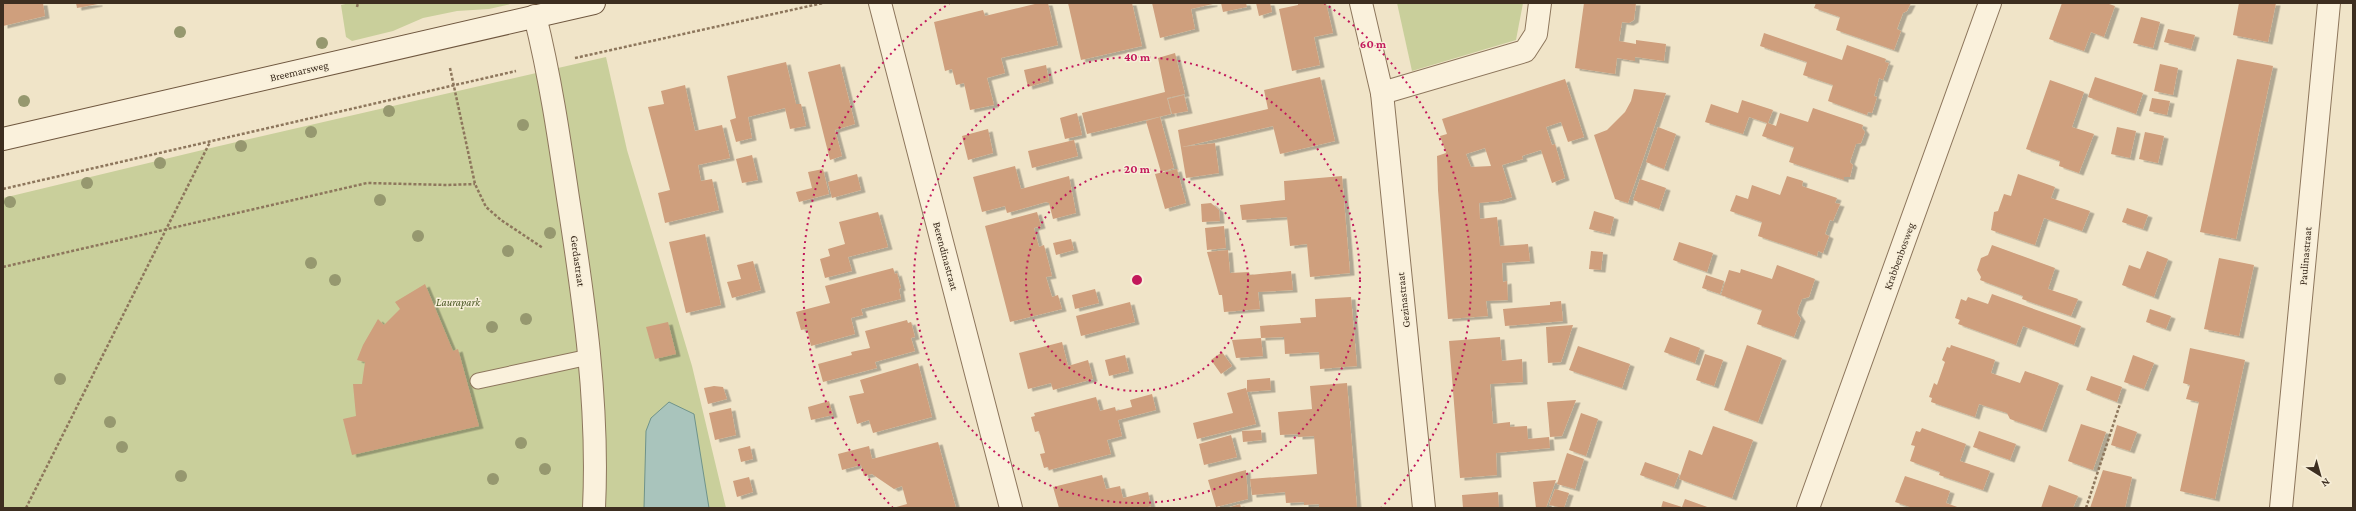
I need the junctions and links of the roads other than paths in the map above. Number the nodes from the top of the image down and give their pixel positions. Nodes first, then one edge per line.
1 (594, 3) edge
2 (880, 3) edge
3 (1360, 3) edge
4 (1540, 3) edge
5 (1990, 3) edge
6 (2329, 3) edge
7 (535, 16) junction
8 (1382, 93) junction
9 (3, 139) edge
10 (589, 356) junction
11 (478, 381) dead end
12 (594, 508) edge
13 (1011, 508) edge
14 (1424, 508) edge
15 (1808, 508) edge
16 (2281, 508) edge

1 - 7 street, Breemarsweg
2 - 13 street, Berendinastraat
3 - 8 street, Gezinastraat
4 - 8 street
5 - 15 street, Krabbenbosweg
6 - 16 street, Paulinastraat
7 - 9 street, Breemarsweg
7 - 10 street, Gerdastraat
8 - 14 street, Gezinastraat
10 - 11 lane
10 - 12 street, Gerdastraat

